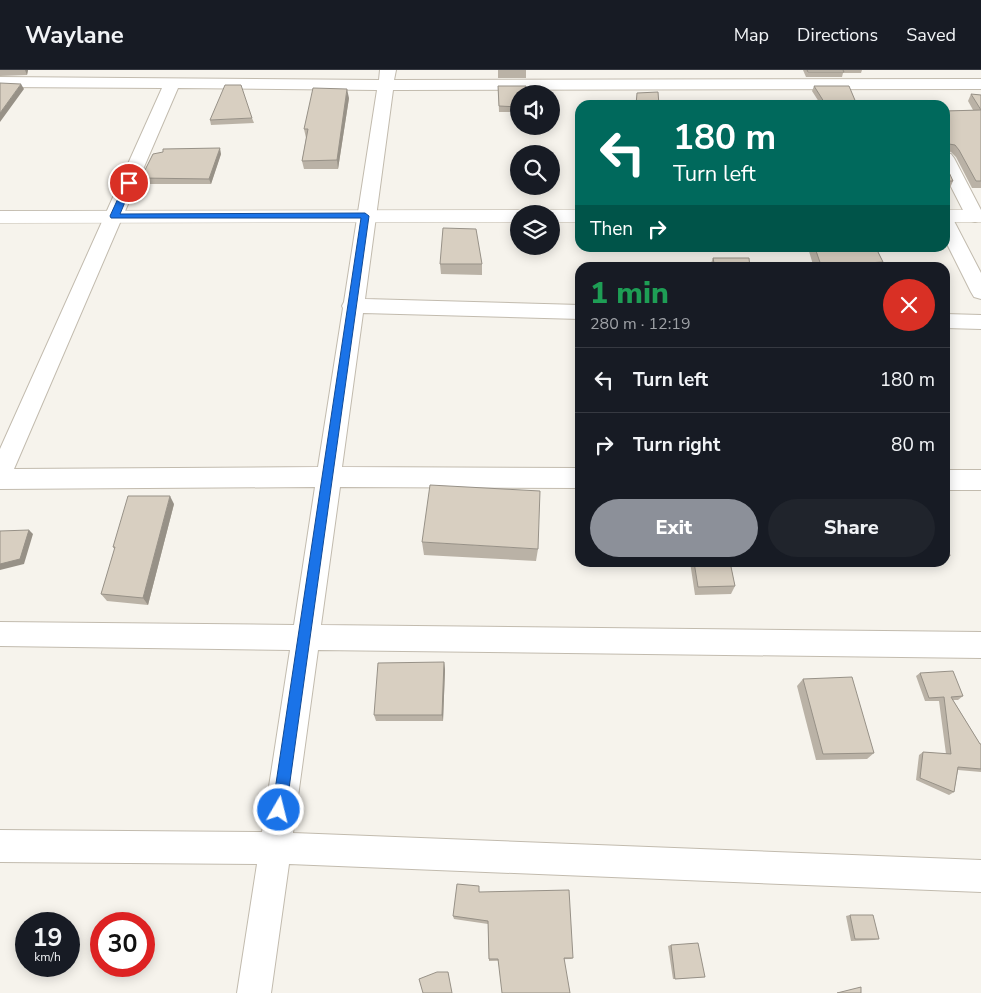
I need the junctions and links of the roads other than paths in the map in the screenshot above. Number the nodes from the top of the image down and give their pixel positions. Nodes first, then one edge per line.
1 (387, 78) edge
2 (0, 82) edge
3 (172, 84) junction
4 (907, 84) edge
5 (981, 84) edge
6 (950, 167) edge
7 (114, 216) junction
8 (365, 216) junction
9 (510, 216) edge
10 (560, 216) edge
11 (575, 216) edge
12 (950, 216) edge
13 (978, 216) edge
14 (0, 217) edge
15 (950, 231) edge
16 (981, 292) edge
17 (352, 306) junction
18 (575, 312) edge
19 (950, 321) edge
20 (981, 322) edge
21 (0, 475) edge
22 (328, 477) junction
23 (575, 478) edge
24 (0, 479) edge
25 (950, 480) edge
26 (981, 480) edge
27 (0, 634) edge
28 (304, 638) junction
29 (981, 645) edge
30 (0, 846) edge
31 (274, 848) junction
32 (981, 876) edge
33 (254, 993) edge

1 - 3 street
1 - 4 street
1 - 8 street
2 - 3 street
3 - 7 street
4 - 5 street
6 - 13 street
7 - 8 street
7 - 14 street
7 - 21 street
8 - 9 street
8 - 17 street
10 - 11 street
12 - 13 street
15 - 16 street
17 - 18 street
17 - 22 street
19 - 20 street
22 - 23 street
22 - 24 street
22 - 28 street
25 - 26 street
27 - 28 street
28 - 29 street
28 - 31 street
30 - 31 street
31 - 32 street
31 - 33 street

